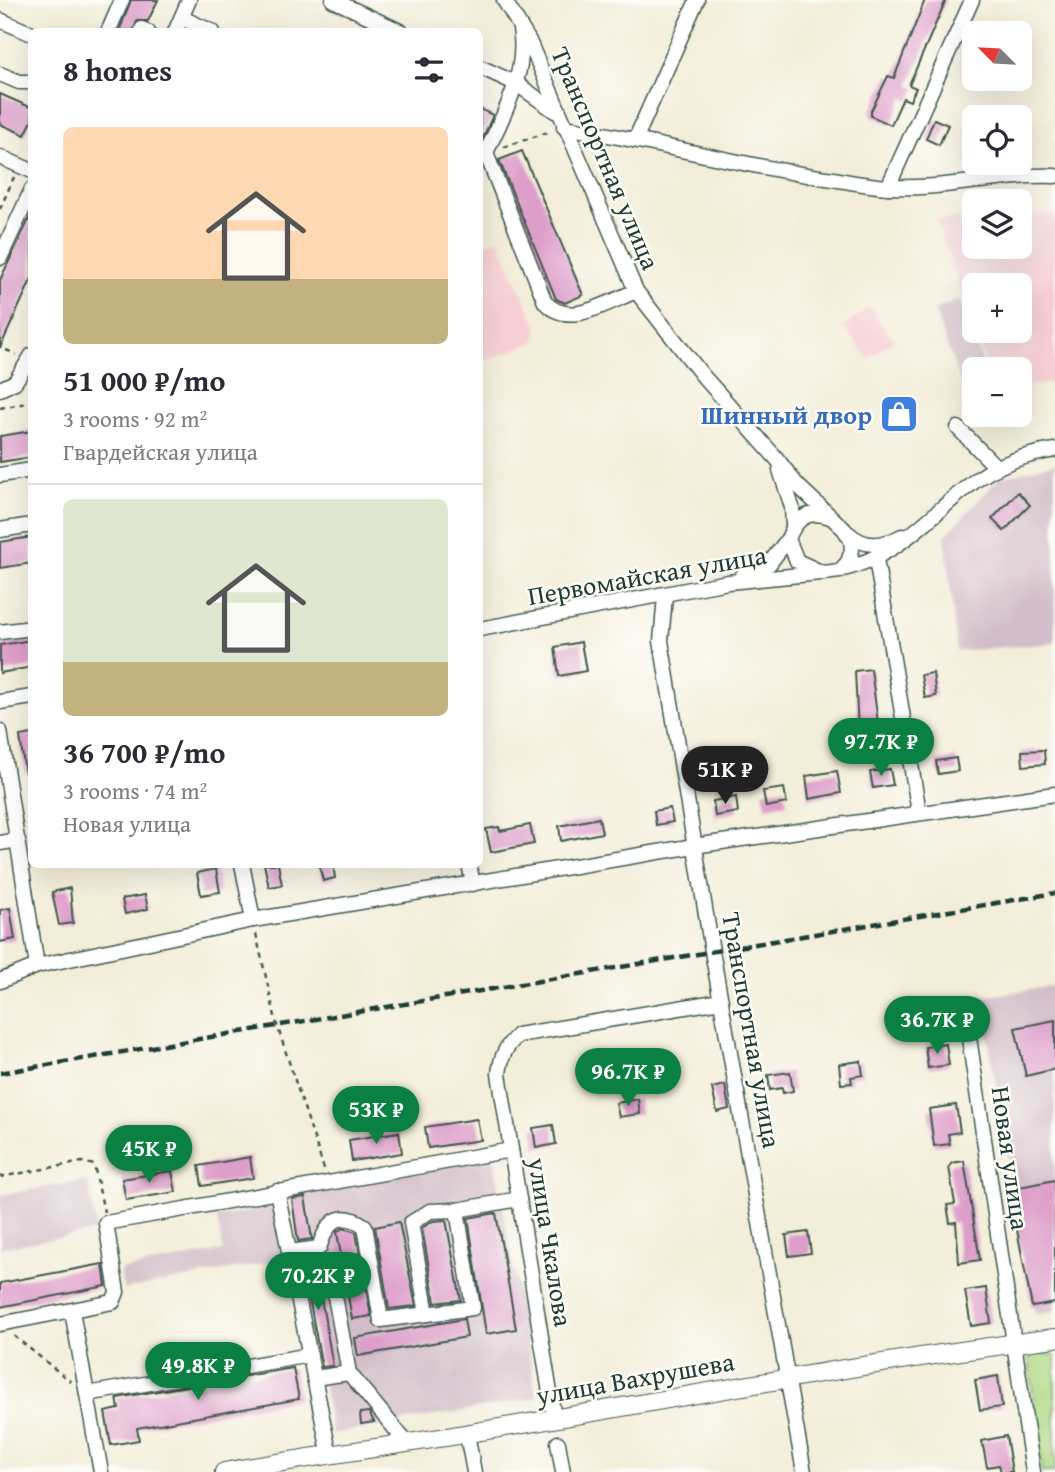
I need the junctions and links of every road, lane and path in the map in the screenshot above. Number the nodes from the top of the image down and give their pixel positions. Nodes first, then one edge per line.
1 (122, 0) edge
2 (189, 0) edge
3 (333, 0) edge
4 (504, 0) edge
5 (697, 0) edge
6 (972, 0) edge
7 (517, 18) junction
8 (0, 20) edge
9 (179, 25) edge
10 (110, 28) edge
11 (393, 28) edge
12 (28, 32) edge
13 (483, 68) edge
14 (0, 74) edge
15 (28, 82) edge
16 (517, 84) junction
17 (561, 121) junction
18 (636, 138) junction
19 (483, 152) edge
20 (0, 157) edge
21 (28, 169) edge
22 (14, 177) dead end
23 (1055, 177) edge
24 (888, 187) junction
25 (28, 198) edge
26 (0, 209) edge
27 (0, 258) edge
28 (636, 291) junction
29 (28, 361) edge
30 (0, 389) edge
31 (28, 403) edge
32 (0, 408) edge
33 (958, 428) dead end
34 (1055, 450) edge
35 (777, 459) junction
36 (997, 468) junction
37 (28, 471) edge
38 (0, 475) edge
39 (830, 517) junction
40 (927, 520) junction
41 (793, 525) junction
42 (28, 526) edge
43 (844, 529) junction
44 (0, 530) edge
45 (788, 539) junction
46 (876, 559) junction
47 (840, 570) junction
48 (823, 573) junction
49 (728, 582) junction
50 (665, 596) junction
51 (28, 628) edge
52 (483, 628) edge
53 (0, 632) edge
54 (28, 698) edge
55 (0, 702) edge
56 (0, 732) edge
57 (1055, 794) edge
58 (919, 812) junction
59 (18, 840) junction
60 (0, 843) edge
61 (694, 846) junction
62 (27, 864) edge
63 (243, 868) edge
64 (470, 868) edge
65 (472, 884) junction
66 (253, 920) junction
67 (37, 966) junction
68 (0, 981) edge
69 (721, 1001) junction
70 (966, 1017) dead end
71 (511, 1150) junction
72 (0, 1177) edge
73 (328, 1182) junction
74 (277, 1191) junction
75 (519, 1199) junction
76 (457, 1210) junction
77 (106, 1223) junction
78 (289, 1252) junction
79 (330, 1269) dead end
80 (72, 1311) junction
81 (427, 1314) junction
82 (5, 1329) edge
83 (1055, 1338) edge
84 (1014, 1343) junction
85 (310, 1355) junction
86 (349, 1373) junction
87 (314, 1378) junction
88 (790, 1378) junction
89 (87, 1394) junction
90 (554, 1418) junction
91 (467, 1433) junction
92 (406, 1442) junction
93 (558, 1443) dead end
94 (329, 1452) junction
95 (236, 1471) edge
96 (101, 1472) edge
97 (474, 1472) edge
98 (564, 1472) edge
99 (804, 1472) edge
100 (1033, 1472) edge

1 - 10 street
2 - 9 street
3 - 11 street
4 - 7 street, Транспортная улица
5 - 18 street
6 - 24 street
7 - 16 street
7 - 17 street, Транспортная улица
8 - 12 street
13 - 16 street
14 - 15 street
16 - 17 street
16 - 19 street
17 - 18 street
17 - 19 path
17 - 28 street, Транспортная улица
18 - 24 street
19 - 28 street
20 - 21 street
22 - 26 path
23 - 24 street
25 - 27 street
28 - 35 street, Транспортная улица
29 - 30 street
31 - 32 path
33 - 36 street
34 - 36 street
35 - 39 street, Транспортная улица
35 - 41 street
36 - 40 street
37 - 38 street
39 - 41 street
39 - 43 street
40 - 43 street
40 - 46 street
41 - 45 street
42 - 44 street
43 - 47 street
45 - 48 street
45 - 49 street
46 - 47 street
46 - 58 street
47 - 48 street
48 - 49 street, Первомайская улица
49 - 50 street, Первомайская улица
50 - 52 street, Первомайская улица
50 - 61 street, Транспортная улица
51 - 53 street
54 - 55 street
56 - 59 street
57 - 58 street
58 - 61 street
59 - 60 street
59 - 62 street
61 - 65 street
61 - 69 street, Транспортная улица
62 - 67 street
63 - 66 street
64 - 65 street
65 - 66 street
66 - 67 street
66 - 73 path
67 - 68 street
69 - 71 street, улица Чкалова
69 - 88 street, Транспортная улица
70 - 84 street, Новая улица
71 - 73 street
71 - 75 street, улица Чкалова
72 - 77 path
73 - 74 street
74 - 77 street
74 - 78 street
75 - 76 street
75 - 90 street, улица Чкалова
76 - 81 street
76 - 81 street
77 - 80 street
78 - 81 street
78 - 85 street
79 - 86 street
80 - 82 street
80 - 89 street
82 - 89 path
83 - 84 main road, улица Вахрушева
84 - 88 main road, улица Вахрушева
84 - 100 street, Новая улица
85 - 87 street
85 - 89 street
86 - 87 street
86 - 92 street
87 - 94 street
88 - 90 main road, улица Вахрушева
88 - 99 street, Транспортная улица
89 - 96 street
90 - 91 main road, улица Вахрушева
91 - 92 main road, улица Вахрушева
91 - 97 street
92 - 94 main road, улица Вахрушева
93 - 98 street
94 - 95 main road, улица Вахрушева

